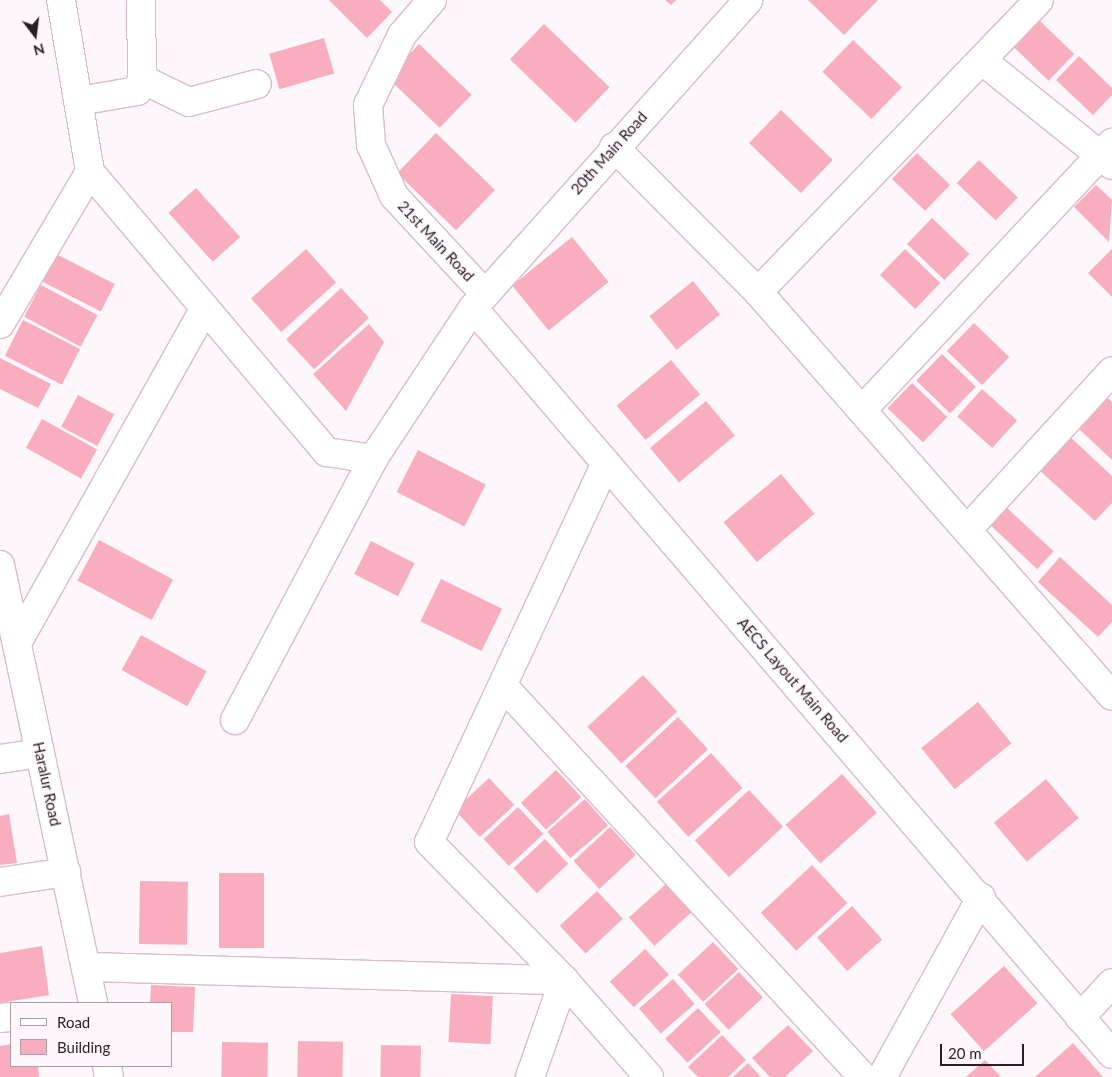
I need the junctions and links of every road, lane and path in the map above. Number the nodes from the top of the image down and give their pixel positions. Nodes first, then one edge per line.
1 (61, 0) edge
2 (141, 0) edge
3 (432, 0) edge
4 (748, 0) edge
5 (1040, 0) edge
6 (984, 62) junction
7 (142, 80) junction
8 (258, 84) dead end
9 (80, 101) junction
10 (614, 147) junction
11 (1108, 155) edge
12 (90, 172) junction
13 (758, 292) junction
14 (479, 301) junction
15 (204, 308) junction
16 (0, 324) edge
17 (1112, 371) edge
18 (862, 410) junction
19 (373, 459) junction
20 (606, 463) junction
21 (967, 530) junction
22 (0, 567) edge
23 (17, 643) junction
24 (1109, 685) edge
25 (504, 687) junction
26 (234, 720) dead end
27 (40, 753) junction
28 (0, 759) edge
29 (66, 872) junction
30 (0, 882) edge
31 (981, 898) junction
32 (86, 967) junction
33 (564, 980) junction
34 (1112, 983) edge
35 (94, 1002) edge
36 (1080, 1018) junction
37 (1112, 1054) edge
38 (530, 1077) edge
39 (649, 1077) edge
40 (863, 1077) edge
41 (882, 1077) edge

1 - 9 street
2 - 7 street
3 - 14 street, 21st Main Road
4 - 10 street, 20th Main Road
5 - 6 street
6 - 11 street
6 - 13 street
7 - 8 street
7 - 9 street
9 - 12 street
10 - 13 street
10 - 14 street, 20th Main Road
11 - 18 street
12 - 15 street
12 - 16 street
13 - 18 street
14 - 19 street, 20th Main Road
14 - 20 street, AECS Layout Main Road
15 - 19 street
15 - 23 street
17 - 21 street
18 - 21 street
19 - 26 street, 20th Main Road
20 - 25 street
20 - 31 street, AECS Layout Main Road
21 - 24 street
22 - 23 street, Haralur Road
23 - 27 street, Haralur Road
25 - 33 street
25 - 40 street
27 - 28 street
27 - 29 street, Haralur Road
29 - 30 street
29 - 32 street, Haralur Road
31 - 36 street, AECS Layout Main Road
31 - 41 street
32 - 33 street
32 - 35 street, Haralur Road
33 - 38 street
33 - 39 street
34 - 36 street
36 - 37 street, AECS Layout Main Road

